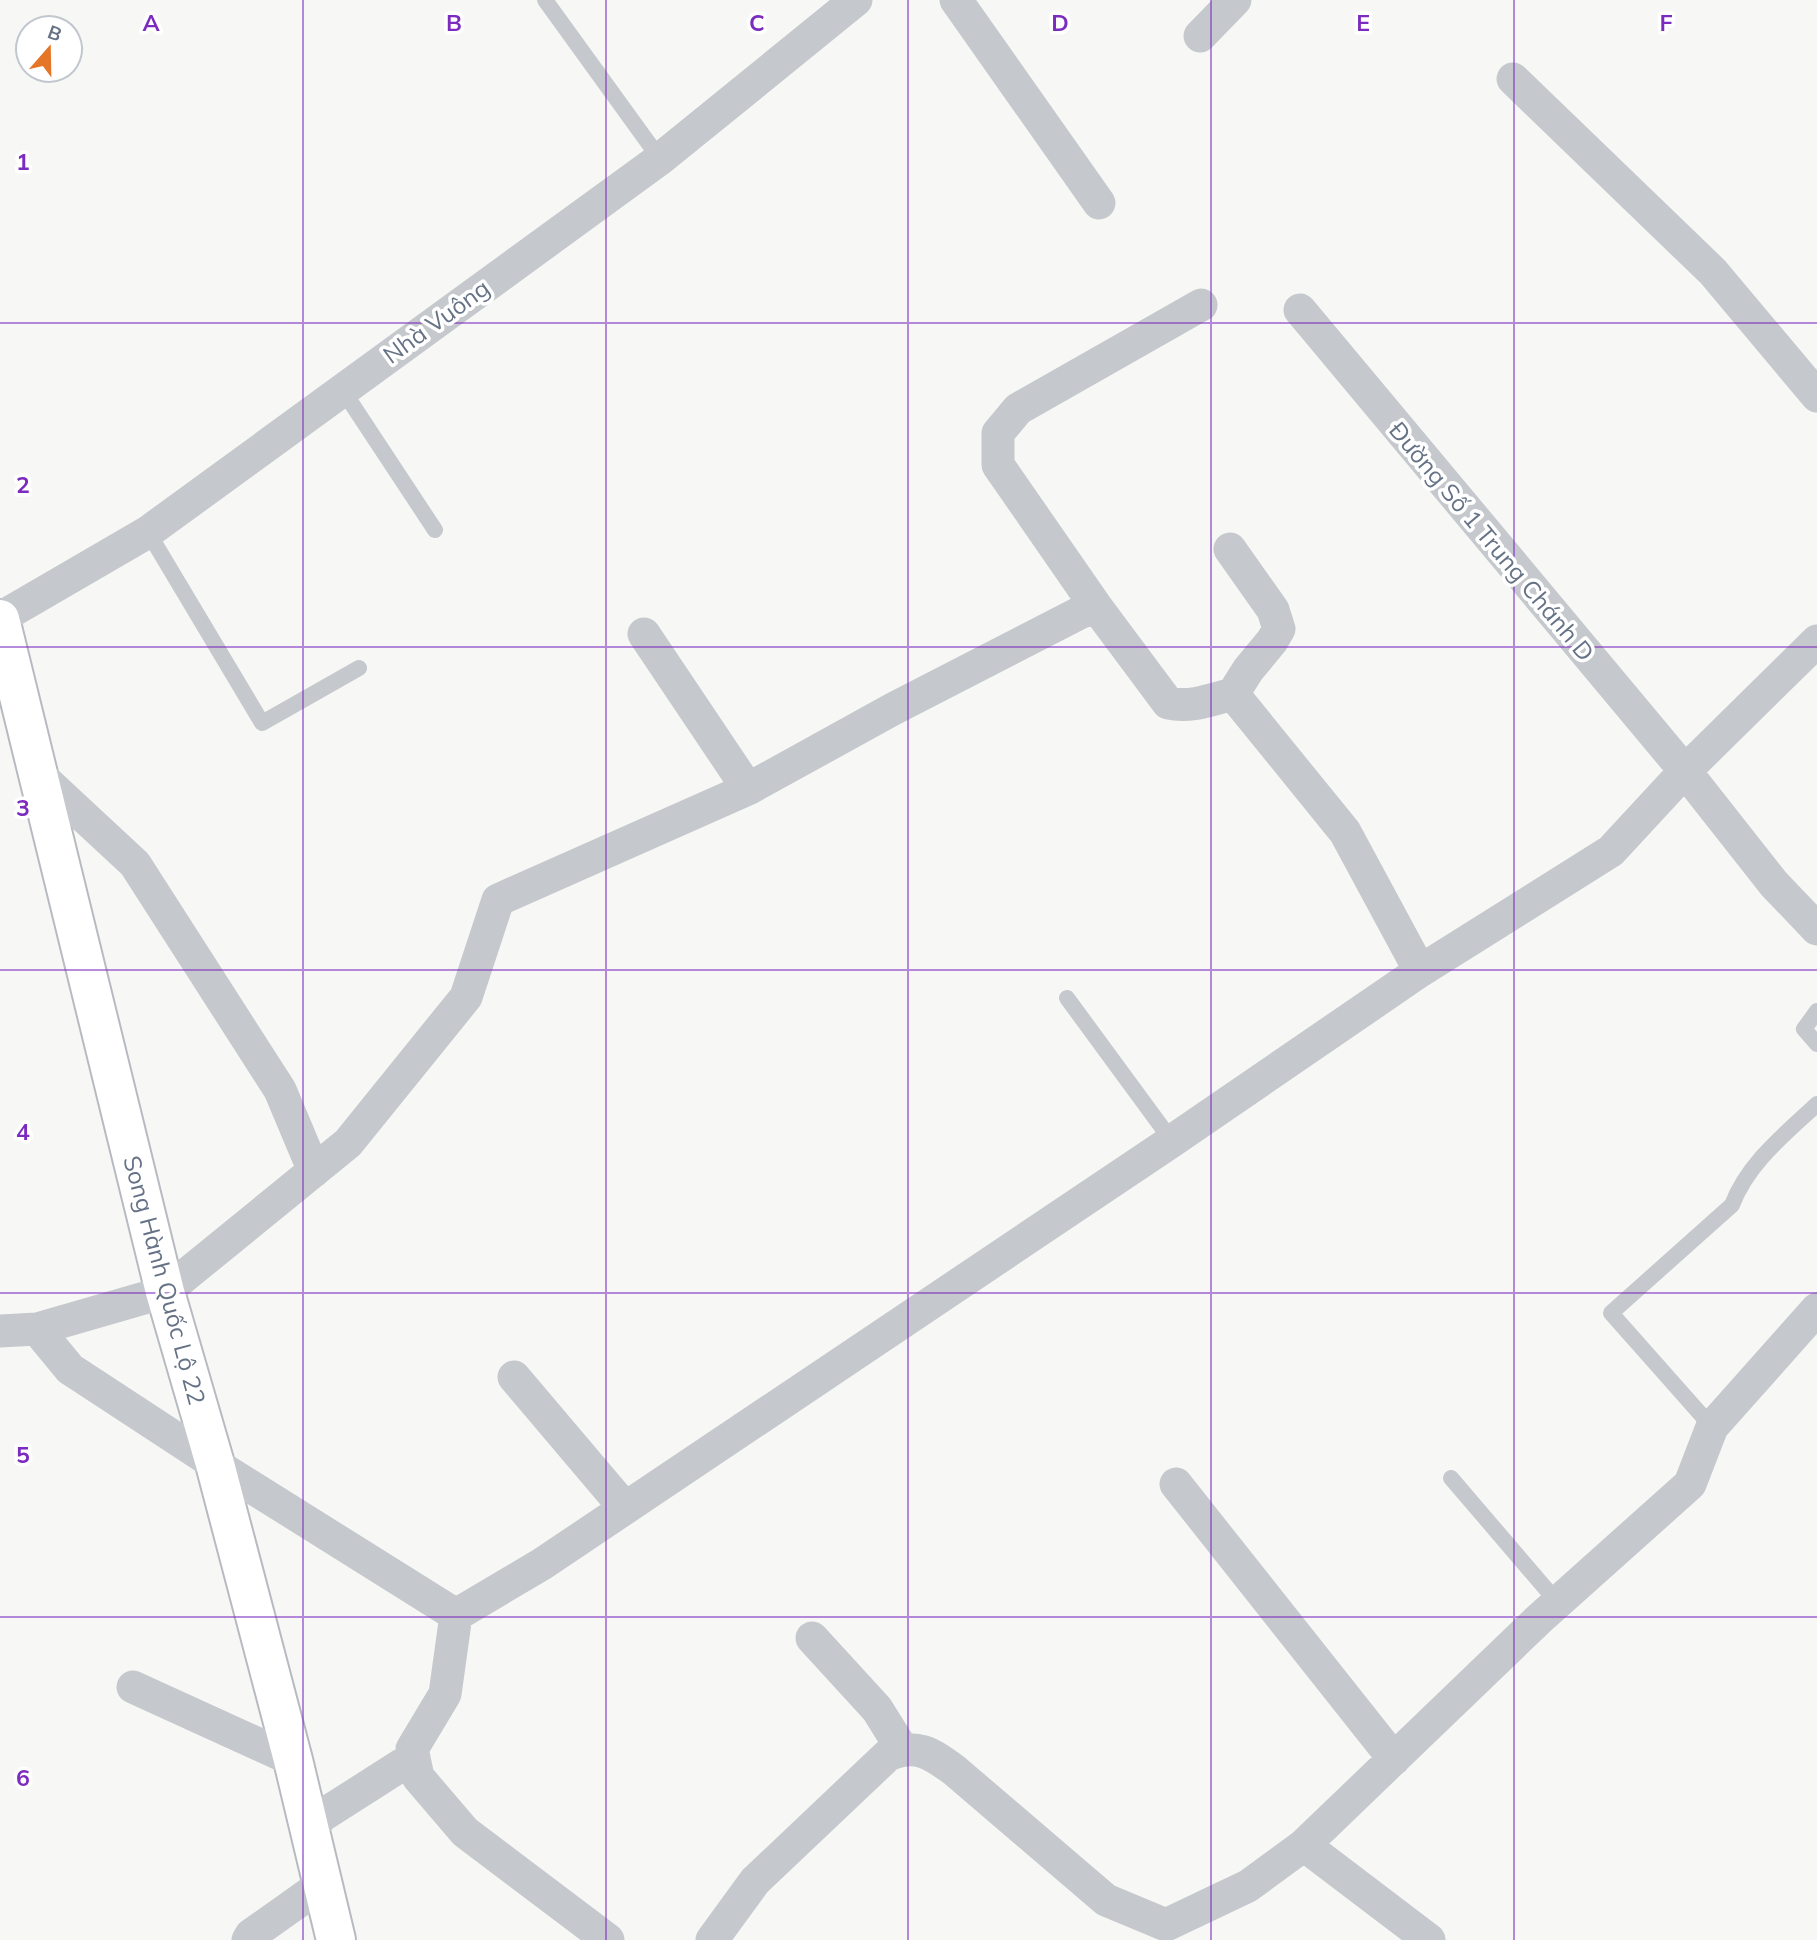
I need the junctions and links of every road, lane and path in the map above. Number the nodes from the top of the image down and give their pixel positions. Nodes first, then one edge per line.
1 (545, 0) edge
2 (856, 0) edge
3 (956, 0) edge
4 (1235, 0) edge
5 (1200, 36) dead end
6 (1513, 79) dead end
7 (660, 159) junction
8 (1099, 203) dead end
9 (1201, 305) dead end
10 (1300, 310) dead end
11 (342, 389) junction
12 (1817, 396) edge
13 (435, 530) dead end
14 (148, 532) junction
15 (1230, 548) dead end
16 (1096, 605) junction
17 (0, 618) edge
18 (645, 634) dead end
19 (1817, 641) edge
20 (359, 668) dead end
21 (1233, 694) junction
22 (1685, 771) junction
23 (37, 773) junction
24 (748, 789) junction
25 (1817, 929) edge
26 (1420, 971) junction
27 (1067, 998) dead end
28 (1817, 1012) edge
29 (1817, 1044) edge
30 (1817, 1104) edge
31 (1172, 1141) junction
32 (314, 1171) junction
33 (165, 1292) junction
34 (1817, 1309) edge
35 (37, 1329) junction
36 (0, 1331) edge
37 (514, 1377) dead end
38 (1712, 1427) junction
39 (215, 1464) junction
40 (1451, 1478) dead end
41 (1176, 1484) dead end
42 (625, 1508) junction
43 (1558, 1603) junction
44 (456, 1615) junction
45 (811, 1638) dead end
46 (133, 1687) dead end
47 (902, 1749) junction
48 (414, 1757) junction
49 (1394, 1759) junction
50 (293, 1760) junction
51 (309, 1829) junction
52 (1304, 1845) junction
53 (323, 1884) junction
54 (1175, 1932) edge
55 (248, 1940) edge
56 (336, 1940) edge
57 (608, 1940) edge
58 (712, 1940) edge
59 (1429, 1940) edge

1 - 7 lane
2 - 7 street, Nhà Vuông
3 - 8 street
4 - 5 street
6 - 12 street
7 - 11 street, Nhà Vuông
9 - 16 street
10 - 22 street, Đường Số 1 Trung Chánh D
11 - 13 lane
11 - 14 street, Nhà Vuông
14 - 17 street, Nhà Vuông
14 - 20 lane
15 - 21 street
16 - 21 street
16 - 24 street
17 - 23 street, Song Hành Quốc Lộ 22
18 - 24 street
19 - 22 street
21 - 26 street
22 - 25 street, Đường Số 1 Trung Chánh D
22 - 26 street
23 - 32 street
23 - 33 street, Song Hành Quốc Lộ 22
24 - 32 street
26 - 31 street
27 - 31 lane
28 - 29 lane
30 - 38 lane
31 - 42 street
32 - 33 street
33 - 35 street
33 - 39 street, Song Hành Quốc Lộ 22
34 - 38 street
35 - 36 street
35 - 39 street
37 - 42 street
38 - 43 street
39 - 44 street
39 - 50 street, Song Hành Quốc Lộ 22
40 - 43 lane
41 - 49 street
42 - 44 street
43 - 49 street
44 - 48 street
45 - 47 street
46 - 50 street
47 - 54 street
47 - 58 street
48 - 51 street
48 - 57 street
49 - 52 street
50 - 51 street, Song Hành Quốc Lộ 22
51 - 53 street, Song Hành Quốc Lộ 22
52 - 54 street
52 - 59 street
53 - 55 street
53 - 56 street, Song Hành Quốc Lộ 22

